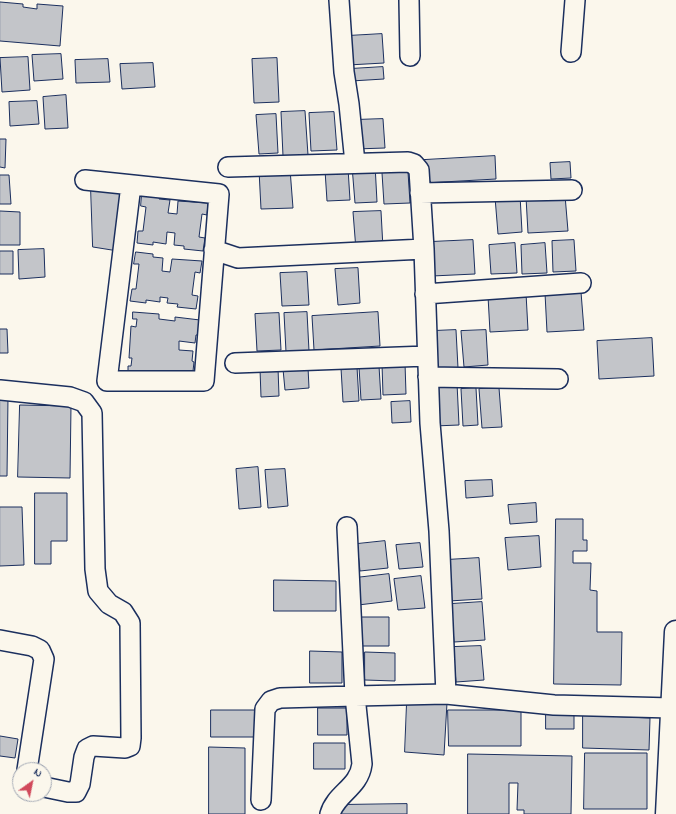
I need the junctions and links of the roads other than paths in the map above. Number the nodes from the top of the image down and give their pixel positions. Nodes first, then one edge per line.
1 (339, 0) edge
2 (409, 0) edge
3 (575, 0) edge
4 (571, 52) dead end
5 (410, 56) dead end
6 (355, 163) junction
7 (228, 167) dead end
8 (85, 180) dead end
9 (131, 185) junction
10 (572, 190) dead end
11 (420, 193) junction
12 (424, 249) junction
13 (214, 250) junction
14 (582, 283) dead end
15 (425, 294) junction
16 (427, 356) junction
17 (235, 363) dead end
18 (428, 377) junction
19 (558, 379) dead end
20 (0, 390) edge
21 (347, 527) dead end
22 (676, 632) edge
23 (0, 640) edge
24 (446, 694) junction
25 (356, 696) junction
26 (672, 708) junction
27 (29, 762) edge
28 (672, 773) edge
29 (52, 789) edge
30 (261, 800) dead end
31 (330, 814) edge
32 (667, 814) edge

1 - 6 street
2 - 5 street
3 - 4 street
6 - 7 street
6 - 11 street
8 - 9 street
9 - 13 street
9 - 13 street
10 - 11 street
11 - 12 street
12 - 13 street
12 - 15 street
14 - 15 street
15 - 16 street
16 - 17 street
16 - 18 street
18 - 19 street
18 - 24 street
20 - 29 street
21 - 25 street
22 - 26 main road
23 - 27 street
24 - 25 street
24 - 26 street
25 - 30 street
25 - 31 street
26 - 28 main road
28 - 32 main road

